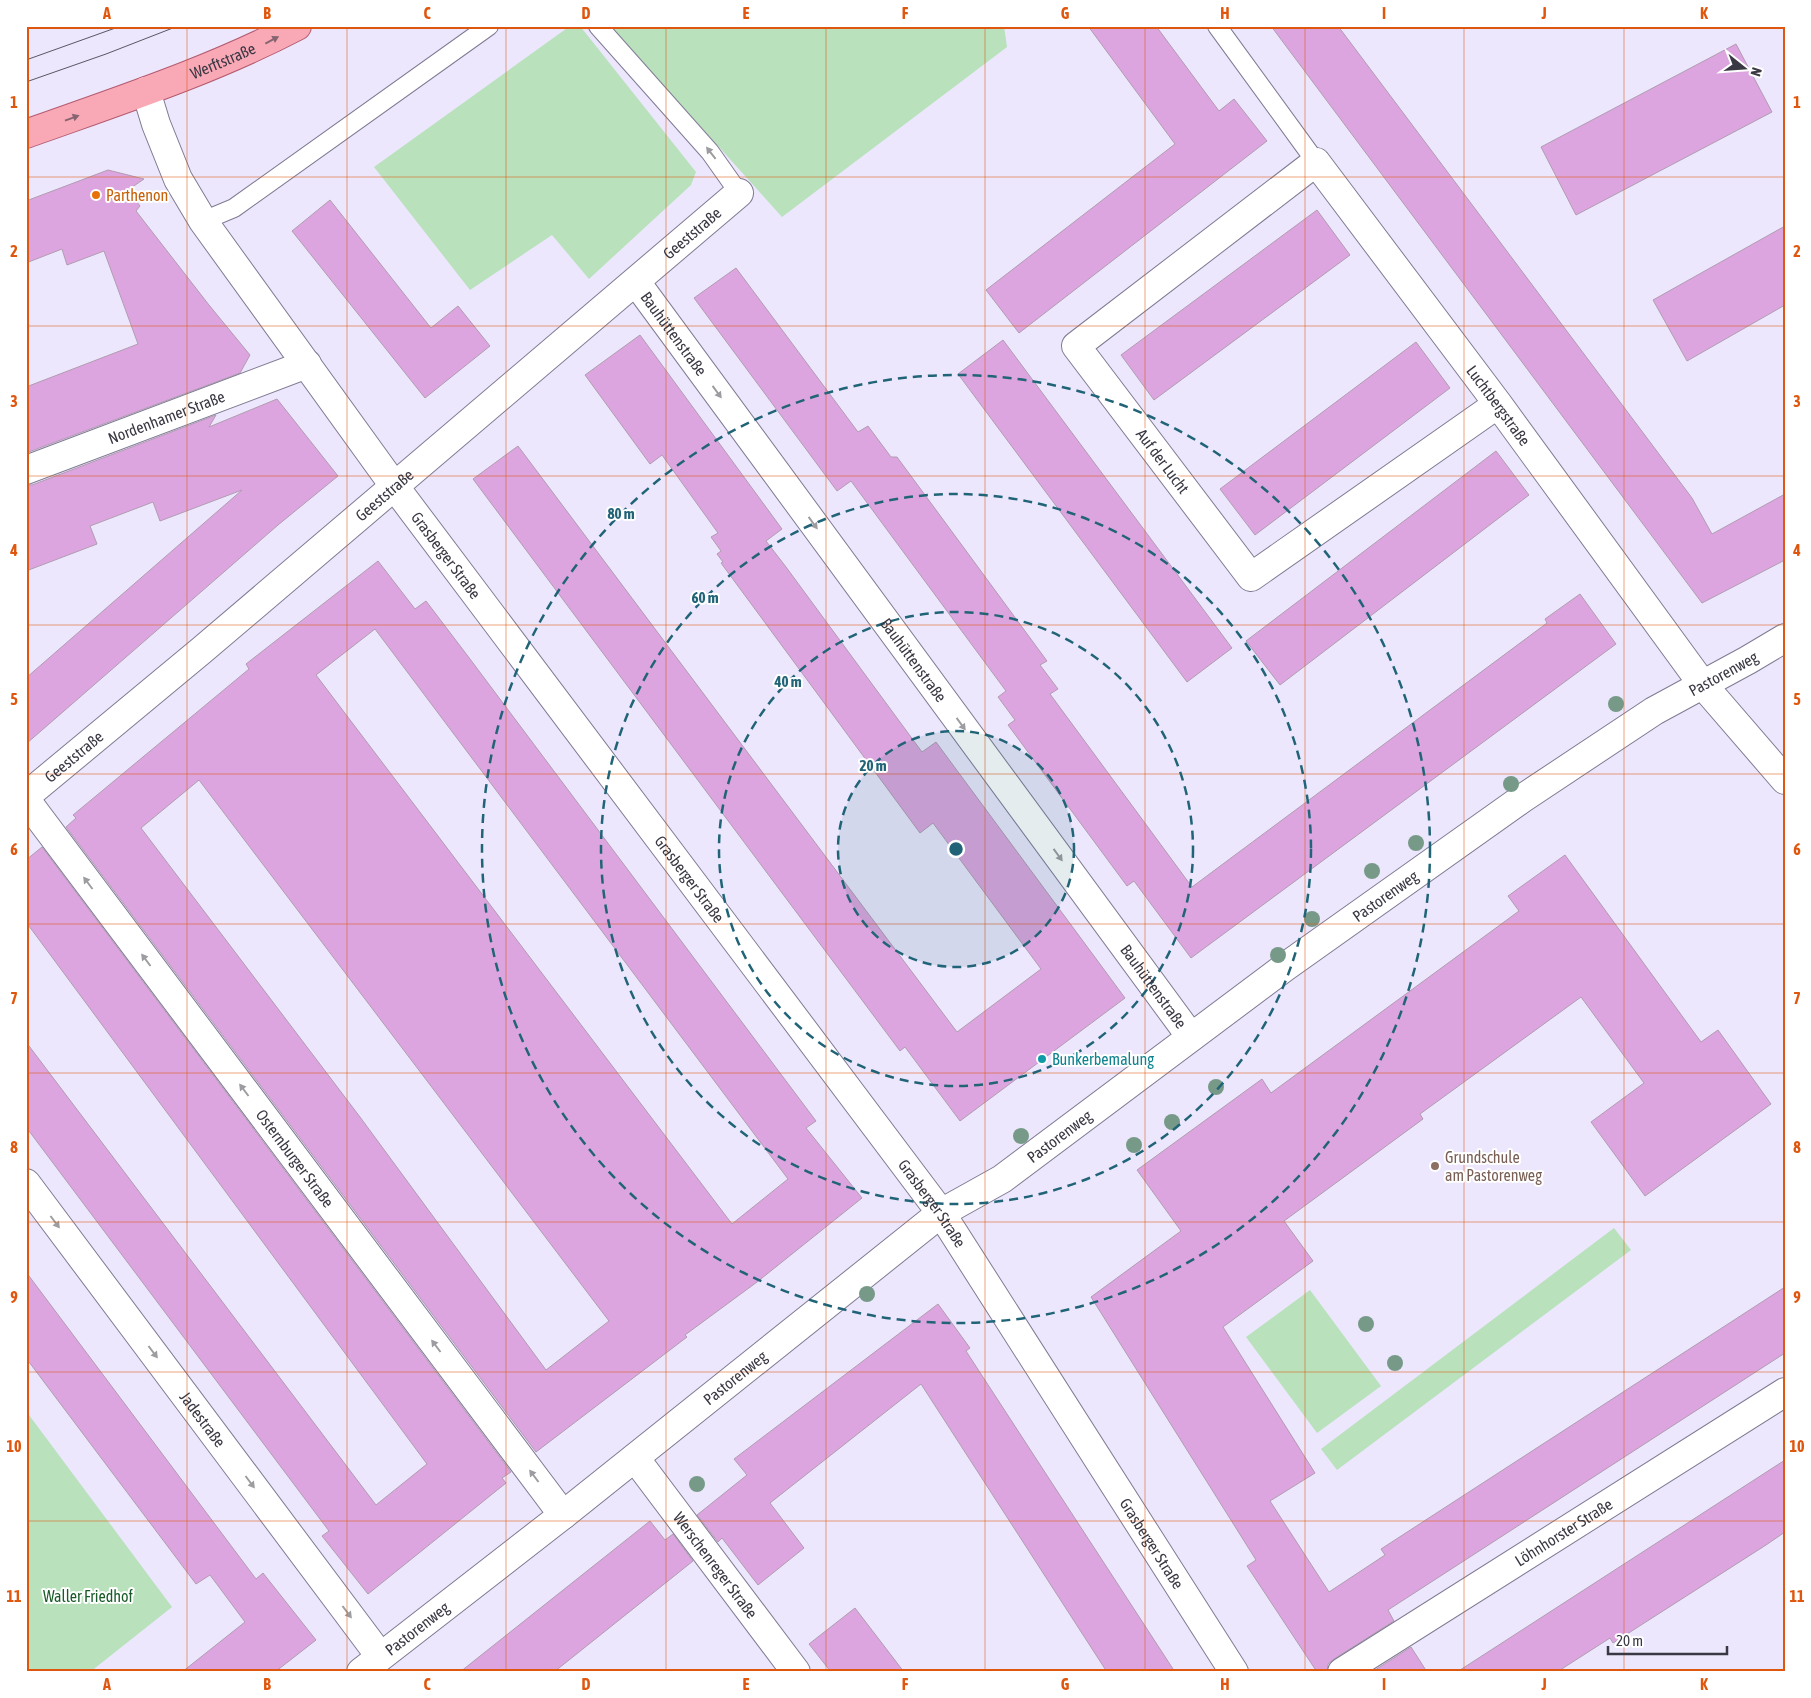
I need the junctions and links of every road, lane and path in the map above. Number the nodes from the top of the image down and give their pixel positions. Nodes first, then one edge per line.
1 (298, 26) edge
2 (489, 26) edge
3 (598, 26) edge
4 (1217, 26) edge
5 (146, 91) junction
6 (26, 134) edge
7 (1316, 162) junction
8 (739, 193) joint
9 (203, 221) junction
10 (636, 282) junction
11 (307, 364) junction
12 (1498, 404) junction
13 (26, 470) edge
14 (395, 487) junction
15 (1785, 638) edge
16 (1703, 685) junction
17 (1785, 780) edge
18 (26, 796) edge
19 (26, 800) edge
20 (1191, 1037) junction
21 (26, 1183) edge
22 (941, 1213) junction
23 (1785, 1392) edge
24 (635, 1458) junction
25 (563, 1515) junction
26 (371, 1664) edge
27 (796, 1672) edge
28 (1234, 1672) edge
29 (1342, 1672) edge

5 -> 1 main road, Werftstraße
2 - 9 lane
8 -> 3 lane
4 - 7 lane, Luchtbergstraße
6 -> 5 main road, Werftstraße
5 - 9 street, Grasberger Straße
7 - 12 street, Luchtbergstraße
7 - 12 street, Auf der Lucht
8 - 10 street, Geeststraße
9 - 11 street, Grasberger Straße
10 - 14 street, Geeststraße
10 -> 20 street, Bauhüttenstraße
11 - 13 street, Nordenhamer Straße
11 - 14 street, Grasberger Straße
12 - 16 street, Luchtbergstraße
14 - 18 street, Geeststraße
14 - 22 street, Grasberger Straße
15 - 16 street, Pastorenweg
16 - 17 street, Luchtbergstraße
16 - 20 street, Pastorenweg
25 -> 19 street, Osternburger Straße
20 - 22 street, Pastorenweg
21 -> 26 street, Jadestraße
22 - 24 street, Pastorenweg
22 - 28 street, Grasberger Straße
23 - 29 street, Löhnhorster Straße
24 - 25 street, Pastorenweg
24 - 27 street, Werschenreger Straße
25 - 26 street, Pastorenweg

